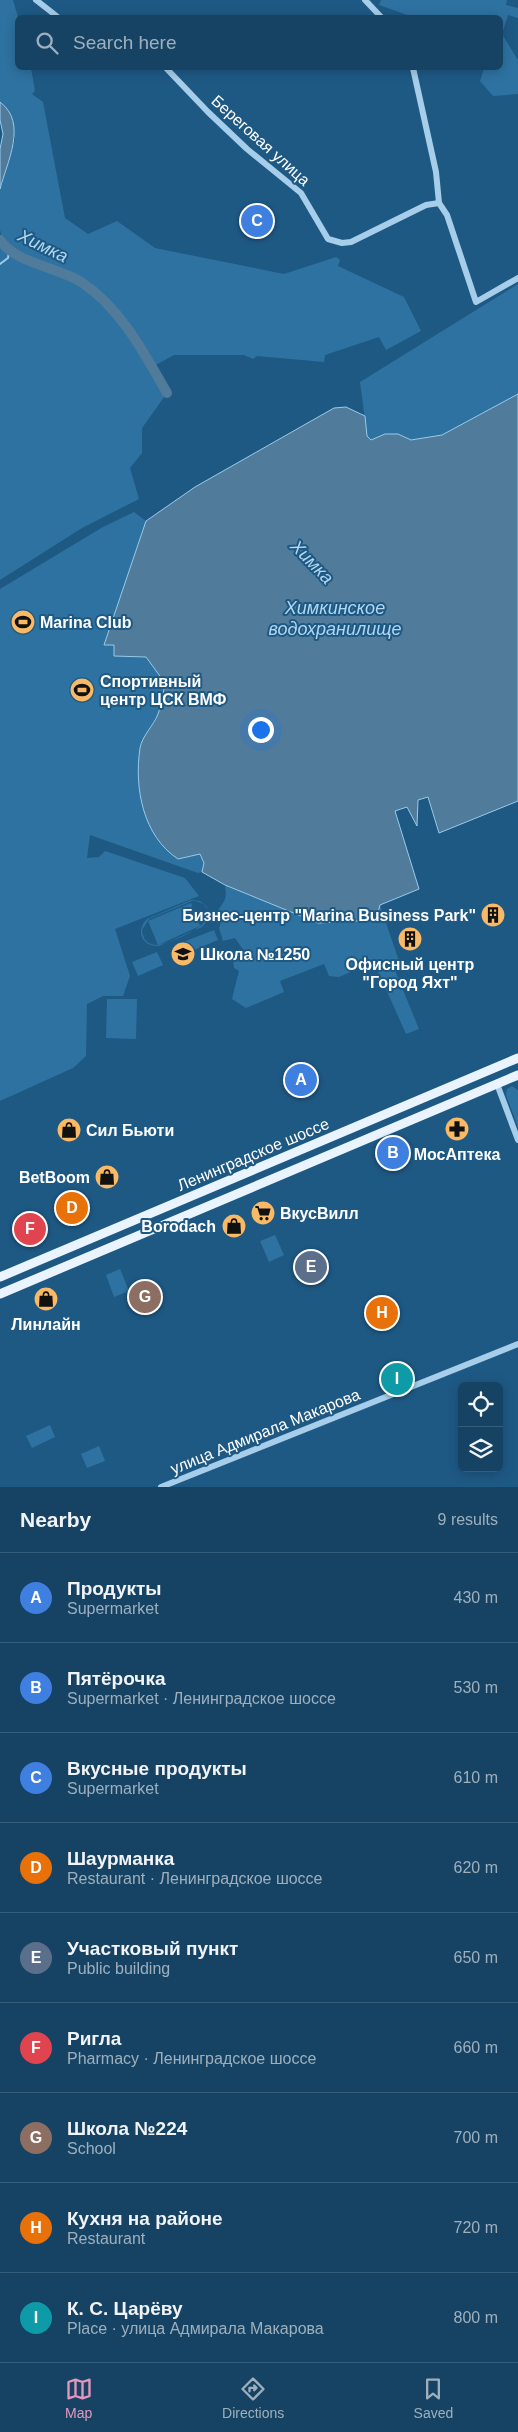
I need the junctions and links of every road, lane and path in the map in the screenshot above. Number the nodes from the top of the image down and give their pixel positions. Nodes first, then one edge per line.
1 (36, 0) edge
2 (365, 0) edge
3 (55, 15) edge
4 (379, 15) edge
5 (168, 70) edge
6 (413, 70) edge
7 (439, 203) junction
8 (518, 278) edge
9 (518, 1058) edge
10 (518, 1075) edge
11 (498, 1084) junction
12 (518, 1140) edge
13 (0, 1276) edge
14 (12, 1289) junction
15 (0, 1294) edge
16 (0, 1300) edge
17 (518, 1344) edge
18 (161, 1487) edge

1 - 3 street
2 - 4 street
5 - 7 street, Береговая улица
6 - 7 street
7 - 8 street
9 - 13 main road, Ленинградское шоссе
10 - 11 main road, Ленинградское шоссе
11 - 12 street
11 - 14 main road, Ленинградское шоссе
14 - 15 main road, Ленинградское шоссе
14 - 16 street
17 - 18 street, улица Адмирала Макарова

